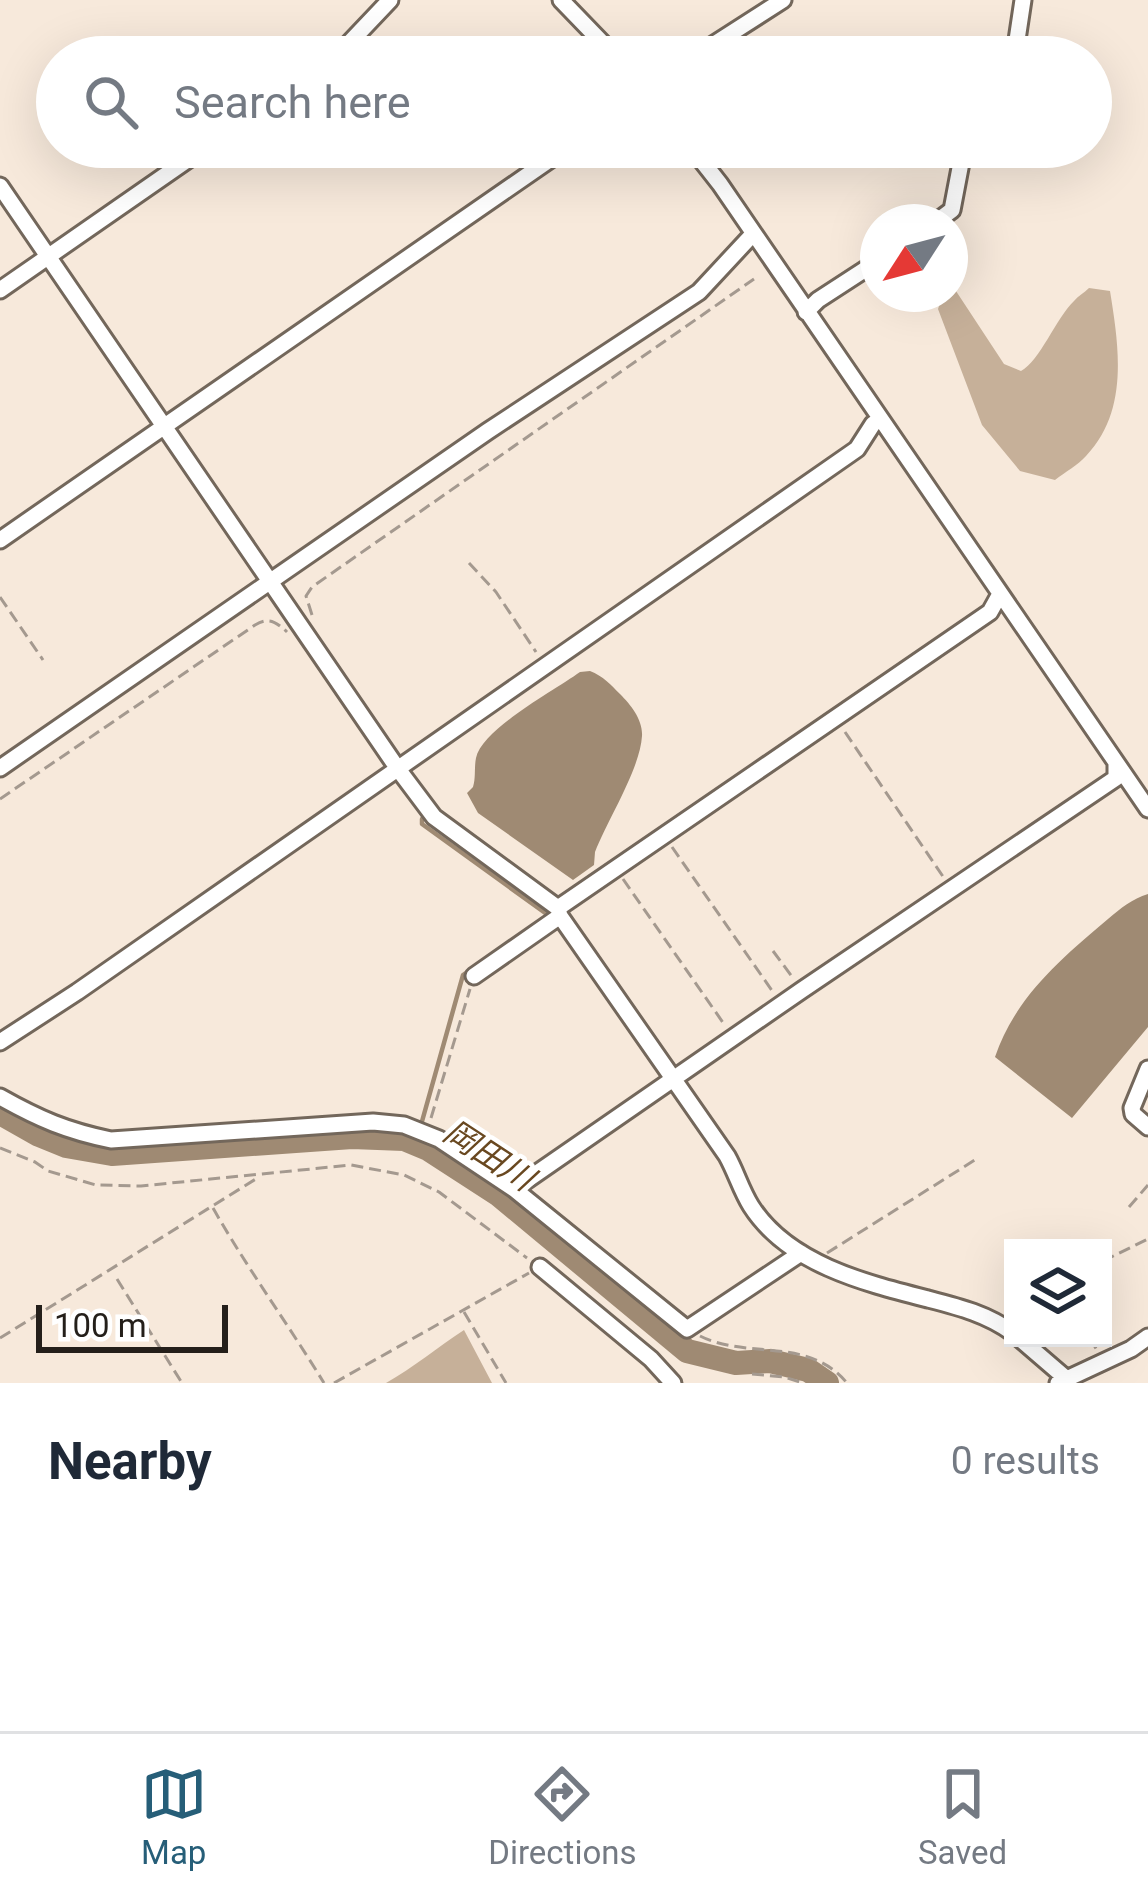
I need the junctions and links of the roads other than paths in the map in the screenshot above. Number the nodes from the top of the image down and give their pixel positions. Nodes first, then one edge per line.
1 (389, 0) edge
2 (561, 0) edge
3 (783, 0) edge
4 (1023, 0) edge
5 (356, 36) edge
6 (596, 36) edge
7 (727, 36) edge
8 (1018, 36) edge
9 (176, 168) edge
10 (538, 168) edge
11 (708, 168) edge
12 (960, 168) edge
13 (0, 186) edge
14 (953, 204) edge
15 (752, 235) junction
16 (48, 257) junction
17 (860, 273) edge
18 (0, 290) edge
19 (806, 312) junction
20 (880, 419) junction
21 (166, 427) junction
22 (0, 540) edge
23 (272, 583) junction
24 (1000, 594) junction
25 (1116, 763) junction
26 (0, 768) edge
27 (398, 769) junction
28 (1148, 809) edge
29 (559, 912) junction
30 (474, 976) road end
31 (0, 1042) edge
32 (1148, 1069) edge
33 (673, 1079) junction
34 (0, 1097) edge
35 (1148, 1126) edge
36 (514, 1190) junction
37 (801, 1253) junction
38 (539, 1267) road end
39 (1004, 1329) edge
40 (1148, 1337) edge
41 (1028, 1347) edge
42 (1065, 1382) edge
43 (673, 1383) edge

1 - 5 street
2 - 6 street
3 - 7 street
4 - 8 street
9 - 16 street
10 - 21 street
11 - 15 street
12 - 14 street
13 - 16 street
15 - 19 street
15 - 23 street
16 - 18 street
16 - 21 street
17 - 19 street
19 - 20 street
20 - 24 street
20 - 27 street
21 - 22 street
21 - 23 street
23 - 26 street
23 - 27 street
24 - 25 street
24 - 29 street
25 - 28 street
25 - 33 street
27 - 29 street
27 - 31 street
29 - 30 street
29 - 33 street
32 - 35 street
33 - 36 street
33 - 37 street
34 - 36 street
36 - 37 street
37 - 39 street
38 - 43 street
40 - 42 street
41 - 42 street

